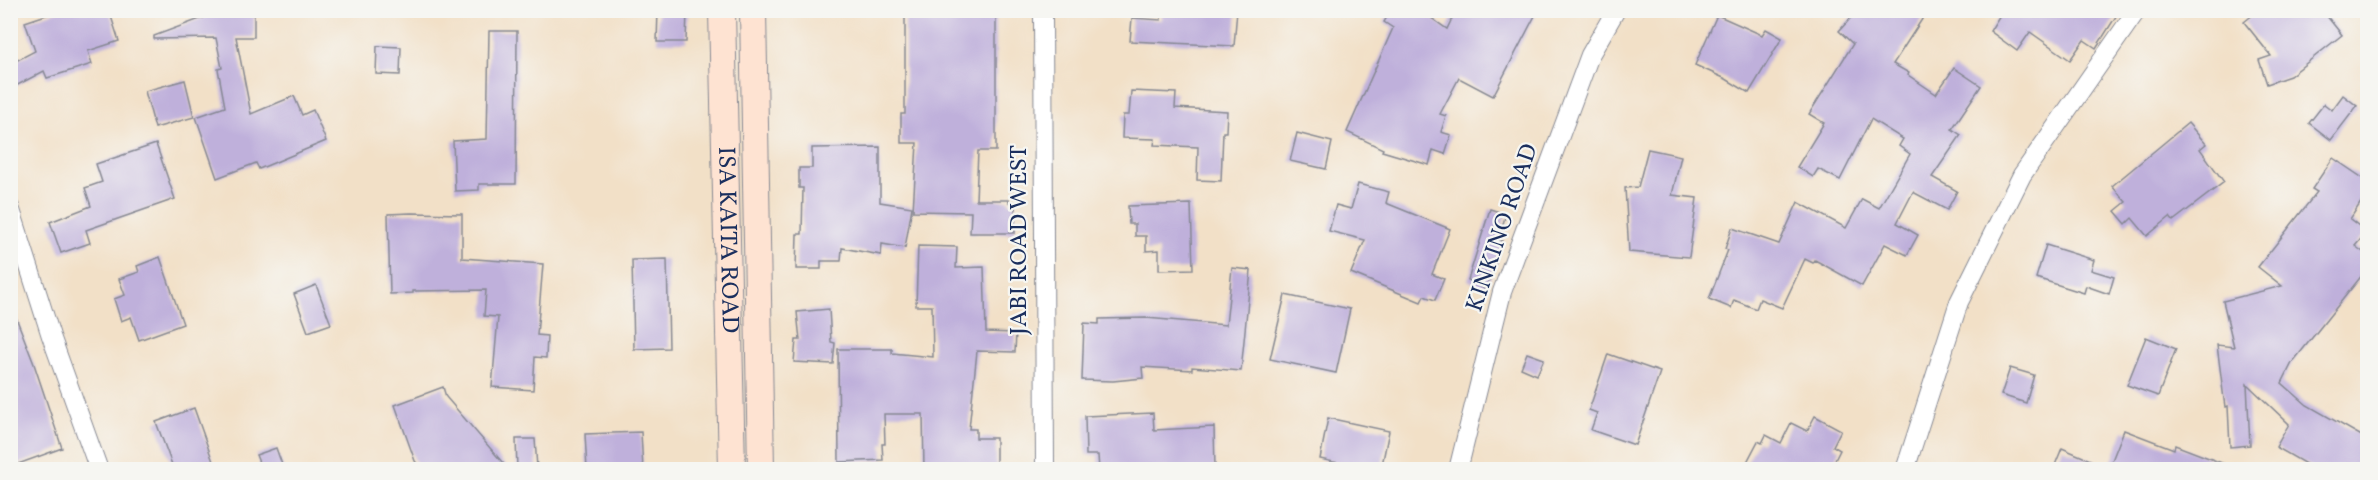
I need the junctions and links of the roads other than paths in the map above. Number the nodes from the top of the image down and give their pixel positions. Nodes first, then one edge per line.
1 (722, 10) edge
2 (753, 10) edge
3 (1043, 10) edge
4 (1616, 10) edge
5 (2137, 10) edge
6 (755, 156) junction
7 (726, 160) junction
8 (10, 207) edge
9 (99, 470) edge
10 (732, 470) edge
11 (761, 470) edge
12 (1045, 470) edge
13 (1458, 470) edge
14 (1905, 470) edge

1 - 7 main road, ISA KAITA ROAD
2 - 6 main road, ISA KAITA ROAD
3 - 12 street, JABI ROAD WEST
4 - 13 street, KINKINO ROAD
5 - 14 street
6 - 7 main road
6 - 11 main road, ISA KAITA ROAD
7 - 10 main road, ISA KAITA ROAD
8 - 9 street

